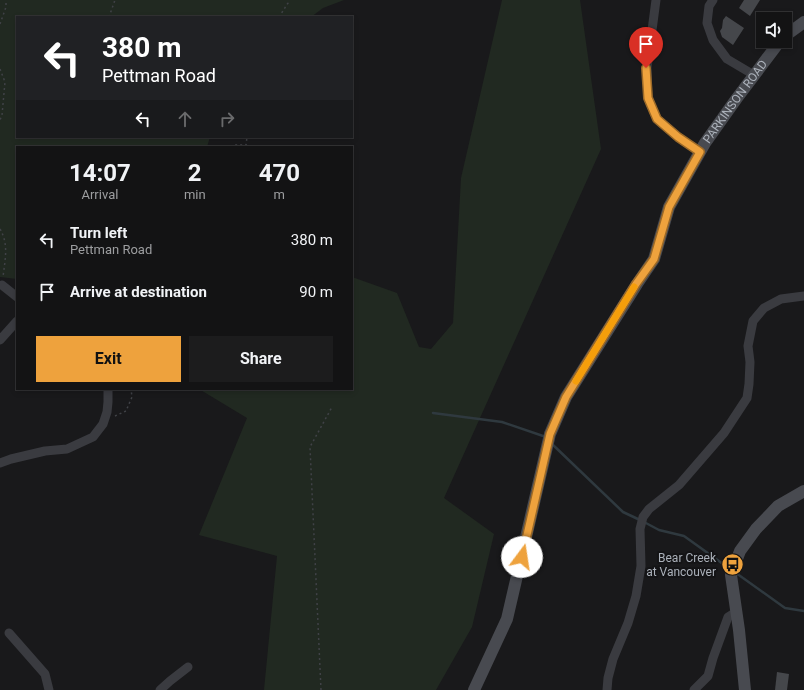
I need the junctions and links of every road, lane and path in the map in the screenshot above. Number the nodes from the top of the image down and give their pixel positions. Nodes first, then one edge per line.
1 (6, 0) edge
2 (114, 0) edge
3 (288, 0) edge
4 (656, 0) edge
5 (713, 0) edge
6 (109, 16) edge
7 (280, 16) edge
8 (804, 22) edge
9 (0, 24) edge
10 (792, 31) edge
11 (775, 48) edge
12 (0, 69) edge
13 (754, 75) junction
14 (0, 120) edge
15 (247, 138) edge
16 (232, 146) edge
17 (700, 152) junction
18 (0, 229) edge
19 (2, 285) joint
20 (16, 296) edge
21 (804, 296) edge
22 (16, 322) edge
23 (0, 340) edge
24 (108, 390) edge
25 (131, 390) edge
26 (332, 407) dead end
27 (104, 420) junction
28 (0, 463) edge
29 (804, 491) edge
30 (736, 612) junction
31 (9, 633) dead end
32 (188, 667) dead end
33 (49, 690) edge
34 (160, 690) edge
35 (321, 690) edge
36 (474, 690) edge
37 (607, 690) edge
38 (694, 690) edge
39 (745, 690) edge

1 - 9 path
2 - 6 path
3 - 7 path
4 - 17 street
5 - 13 street
8 - 10 street
11 - 13 street, PARKINSON ROAD
12 - 14 path
13 - 17 street, PARKINSON ROAD
15 - 16 path
17 - 36 street, PARKINSON ROAD
18 - 19 path
19 - 20 street
21 - 37 street
22 - 23 street
24 - 27 street
25 - 27 path
26 - 35 path
27 - 28 street
29 - 30 street
30 - 38 street
30 - 39 street
31 - 33 street
32 - 34 street

